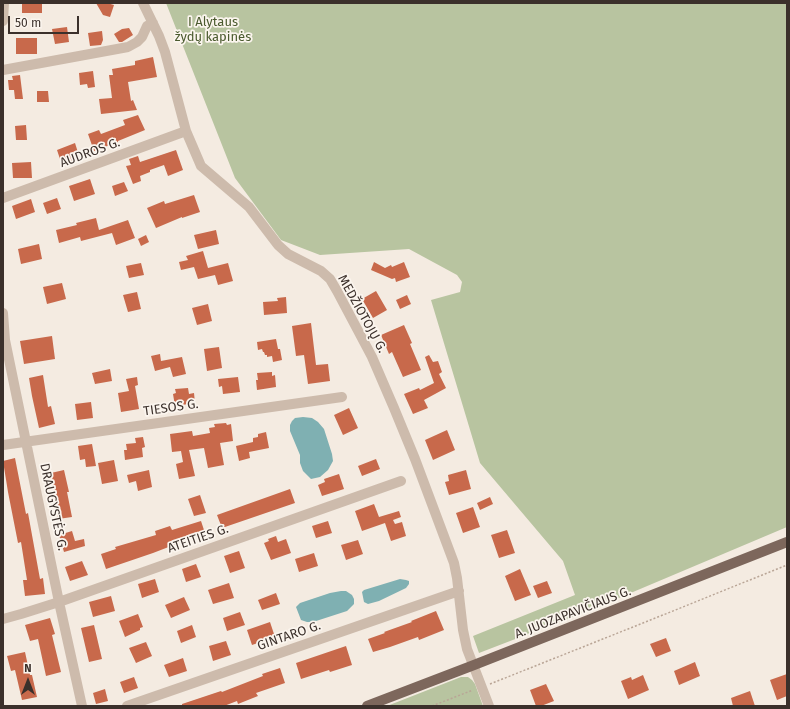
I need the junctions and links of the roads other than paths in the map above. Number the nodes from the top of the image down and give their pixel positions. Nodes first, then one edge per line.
1 (4, 3) edge
2 (143, 3) edge
3 (3, 21) edge
4 (153, 23) junction
5 (3, 70) edge
6 (186, 131) junction
7 (3, 198) edge
8 (3, 313) edge
9 (342, 397) dead end
10 (26, 442) junction
11 (3, 445) edge
12 (401, 481) dead end
13 (787, 542) edge
14 (459, 591) junction
15 (59, 602) junction
16 (3, 619) edge
17 (474, 665) junction
18 (82, 706) edge
19 (127, 706) edge
20 (367, 706) edge
21 (489, 706) edge

1 - 3 street
2 - 4 street, MEDŽIOTOJŲ G.
4 - 5 street
4 - 6 street, MEDŽIOTOJŲ G.
6 - 7 street, AUDROS G.
6 - 14 street, MEDŽIOTOJŲ G.
8 - 10 street, DRAUGYSTĖS G.
9 - 10 street, TIESOS G.
10 - 11 street, TIESOS G.
10 - 15 street, DRAUGYSTĖS G.
12 - 15 street, ATEITIES G.
13 - 17 main road, A. JUOZAPAVIČIAUS G.
14 - 17 street, MEDŽIOTOJŲ G.
14 - 19 street, GINTARO G.
15 - 16 street, ATEITIES G.
15 - 18 street, DRAUGYSTĖS G.
17 - 20 main road, A. JUOZAPAVIČIAUS G.
17 - 21 street, MEDŽIOTOJŲ G.

